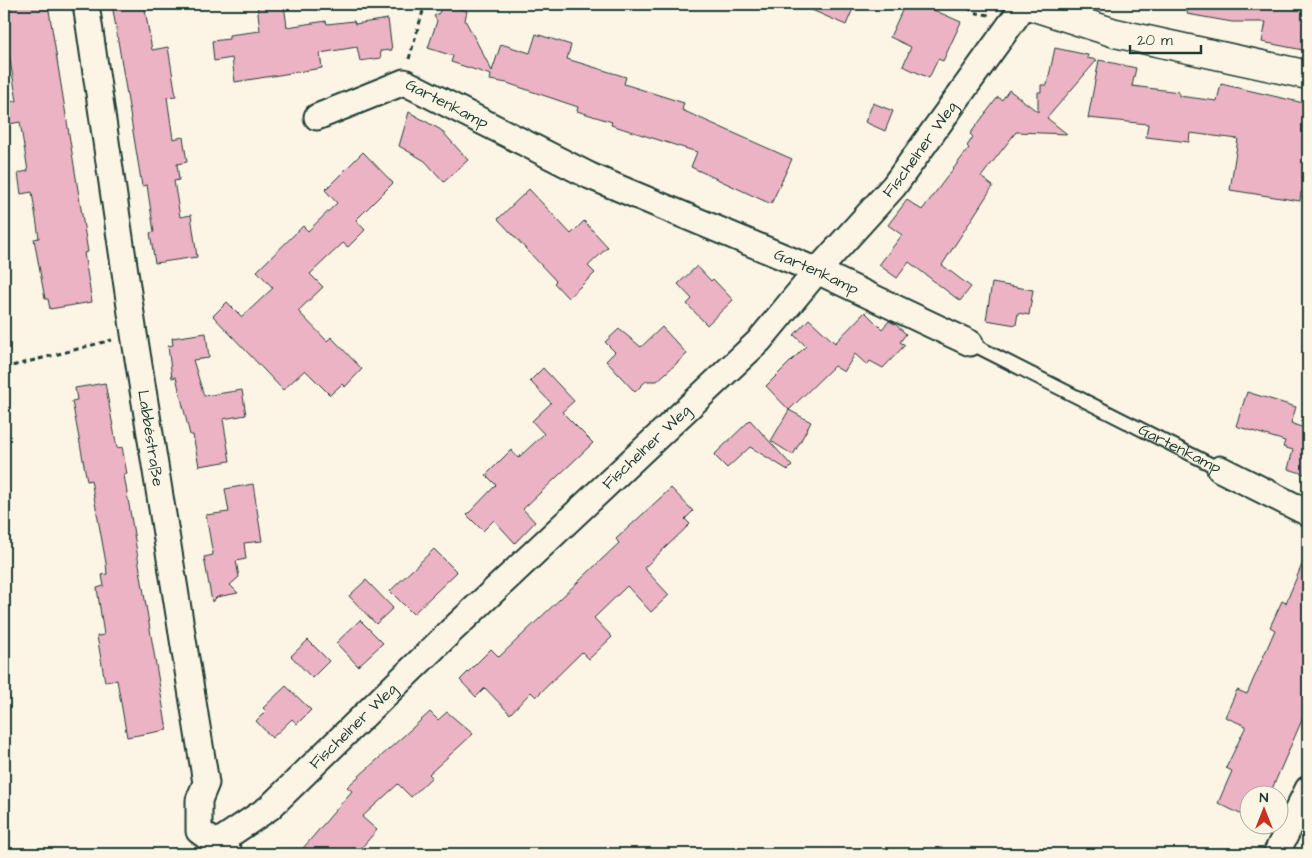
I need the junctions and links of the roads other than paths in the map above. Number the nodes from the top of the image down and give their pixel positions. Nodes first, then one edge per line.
1 (86, 4) edge
2 (1025, 4) edge
3 (1308, 75) edge
4 (317, 117) dead end
5 (817, 271) junction
6 (970, 343) joint
7 (1220, 469) joint
8 (1308, 514) edge
9 (1308, 789) edge
10 (224, 849) edge
11 (1276, 854) edge

1 - 10 street, Labbéstraße
2 - 3 main road
2 - 5 street, Fischelner Weg
4 - 5 street, Gartenkamp
5 - 6 street, Gartenkamp
5 - 10 street, Fischelner Weg
6 - 7 lane, Gartenkamp
7 - 8 street, Gartenkamp
9 - 11 street

